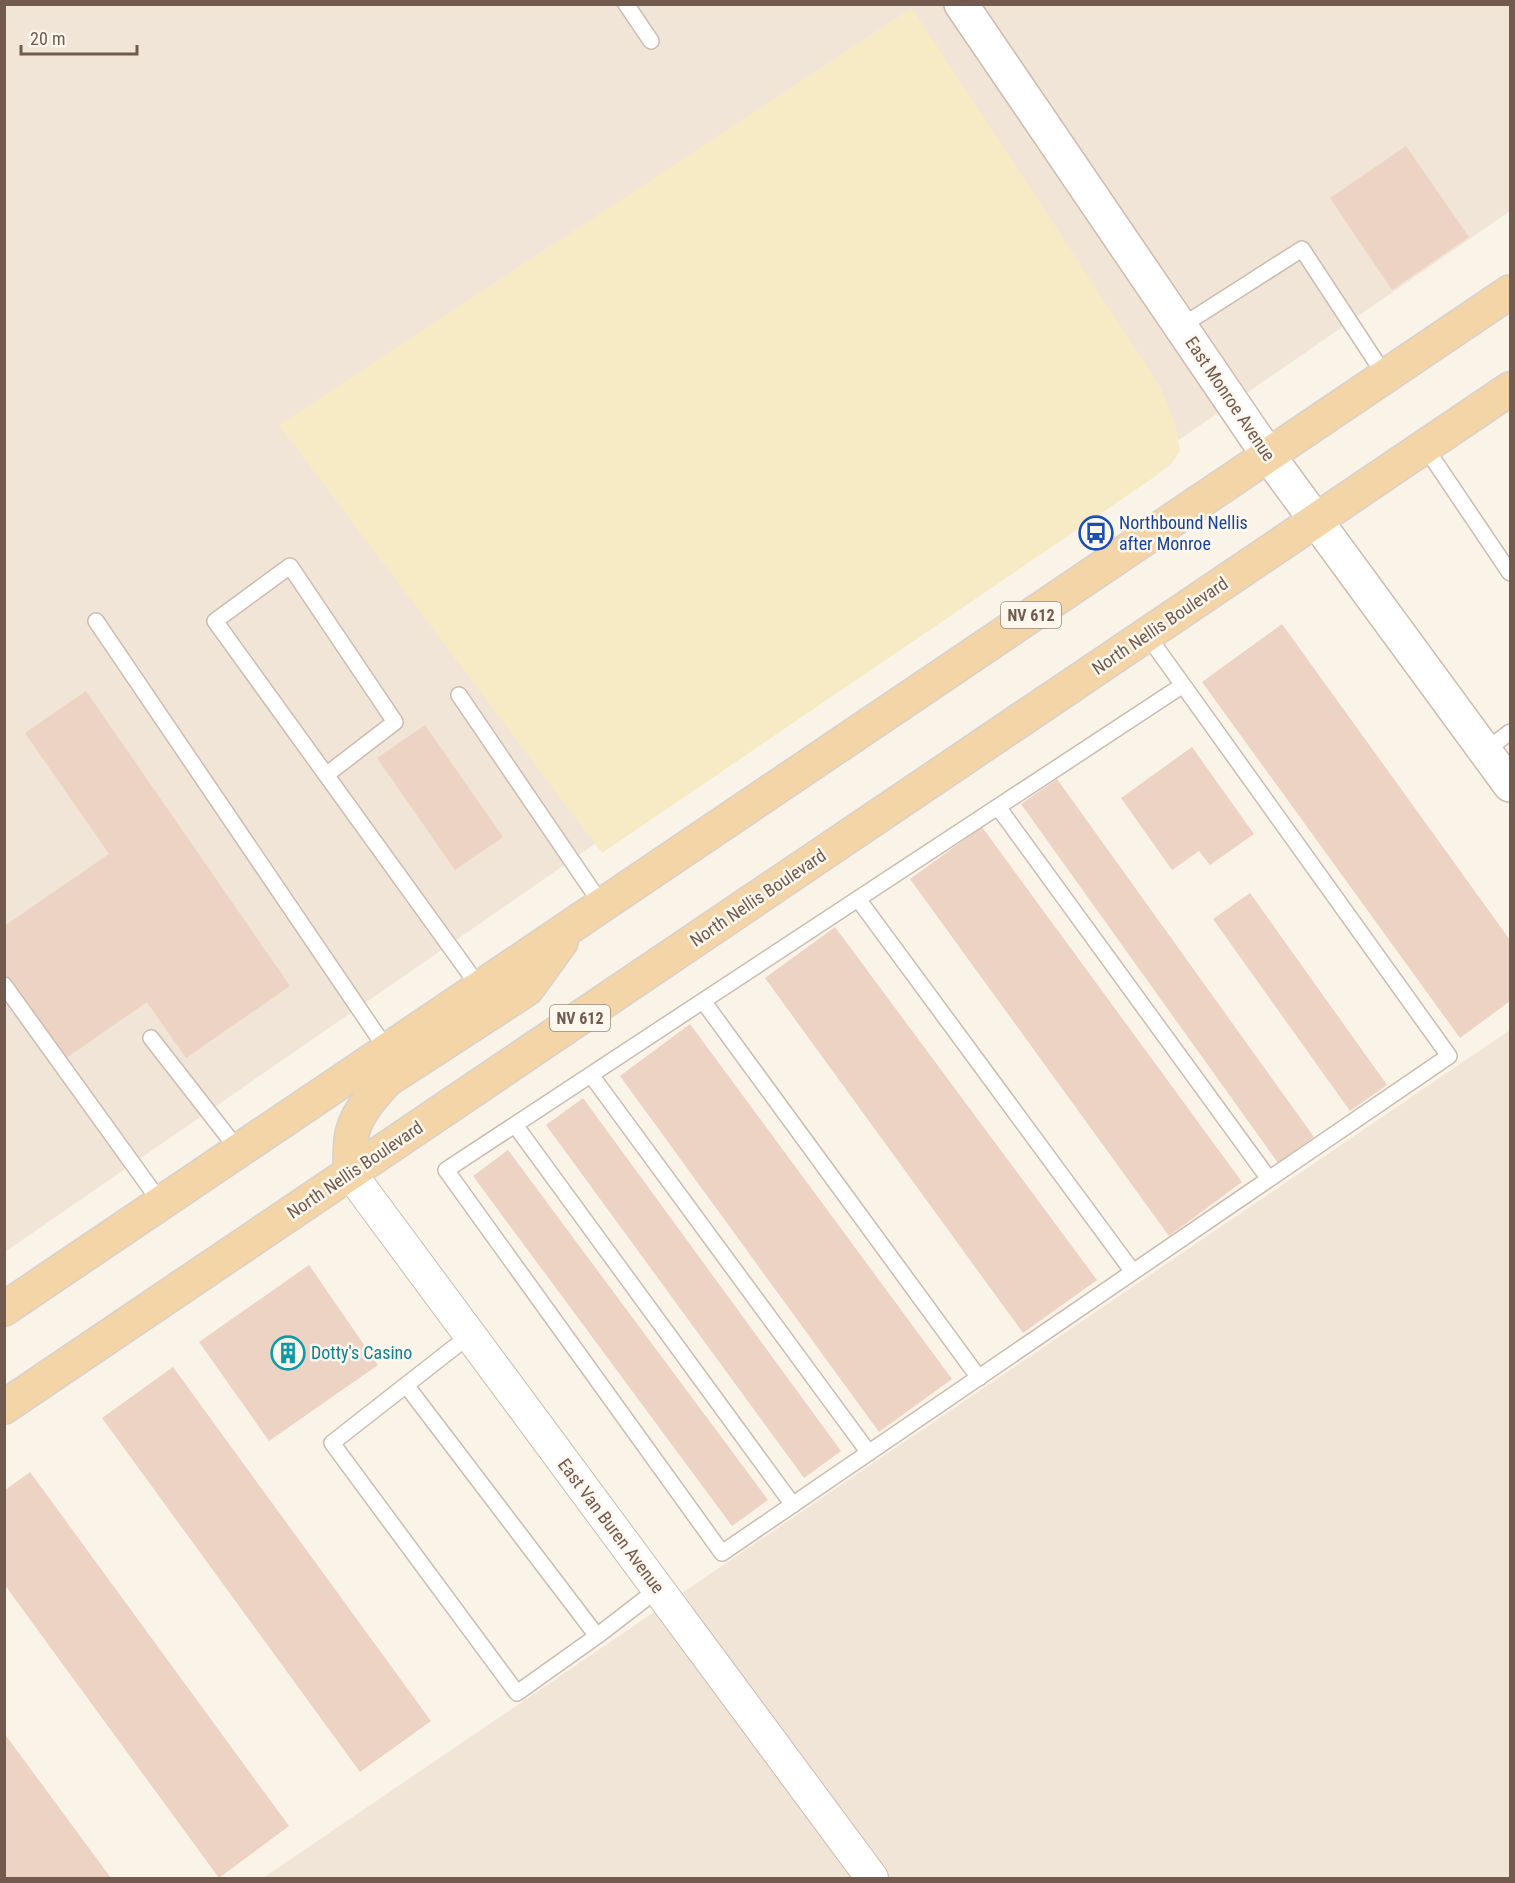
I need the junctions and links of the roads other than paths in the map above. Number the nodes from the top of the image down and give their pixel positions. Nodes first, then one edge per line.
1 (626, 4) edge
2 (961, 4) edge
3 (651, 41) dead end
4 (1510, 292) edge
5 (1180, 327) junction
6 (1386, 377) junction
7 (1510, 389) edge
8 (1425, 447) junction
9 (1268, 455) junction
10 (1315, 521) junction
11 (1505, 552) edge
12 (1510, 573) edge
13 (96, 621) dead end
14 (1147, 635) junction
15 (1183, 685) junction
16 (459, 695) dead end
17 (1498, 741) edge
18 (326, 775) junction
19 (1510, 785) edge
20 (998, 807) junction
21 (858, 899) junction
22 (602, 905) junction
23 (574, 924) junction
24 (4, 985) edge
25 (480, 988) junction
26 (703, 1001) junction
27 (151, 1038) dead end
28 (387, 1050) junction
29 (591, 1075) junction
30 (515, 1125) junction
31 (239, 1151) junction
32 (350, 1173) junction
33 (1269, 1179) junction
34 (161, 1203) junction
35 (1133, 1272) junction
36 (4, 1309) edge
37 (470, 1335) junction
38 (979, 1378) junction
39 (406, 1385) junction
40 (4, 1407) edge
41 (869, 1453) junction
42 (793, 1505) junction
43 (658, 1589) junction
44 (597, 1636) junction
45 (872, 1878) edge

1 - 3 lane
2 - 5 street, East Monroe Avenue
4 - 6 main road, NV 612
5 - 6 lane
5 - 9 street, East Monroe Avenue
6 - 9 main road, NV 612
7 - 8 main road, North Nellis Boulevard / NV 612
8 - 10 main road, North Nellis Boulevard / NV 612
8 - 11 lane
9 - 10 street, East Monroe Avenue
9 - 22 main road, NV 612
10 - 14 main road, North Nellis Boulevard / NV 612
10 - 17 street, East Monroe Avenue
11 - 12 lane
13 - 28 lane
14 - 15 lane
14 - 32 main road, North Nellis Boulevard / NV 612
15 - 20 lane
15 - 33 lane
16 - 22 lane
17 - 19 street, East Monroe Avenue
18 - 18 lane
18 - 25 lane
20 - 21 lane
20 - 33 lane
21 - 26 lane
21 - 35 lane
22 - 23 main road, NV 612
23 - 25 main road, NV 612
23 - 32 main road
24 - 34 lane
25 - 28 main road, NV 612
26 - 29 lane
26 - 38 lane
27 - 31 lane
28 - 31 main road, NV 612
29 - 30 lane
29 - 41 lane
30 - 42 lane
30 - 42 lane
31 - 34 main road, NV 612
32 - 37 street, East Van Buren Avenue
32 - 40 main road, North Nellis Boulevard / NV 612
33 - 35 lane
34 - 36 main road, NV 612
35 - 38 lane
37 - 39 lane
37 - 43 street, East Van Buren Avenue
38 - 41 lane
39 - 44 lane
39 - 44 lane
41 - 42 lane
43 - 44 lane
43 - 45 street, East Van Buren Avenue

